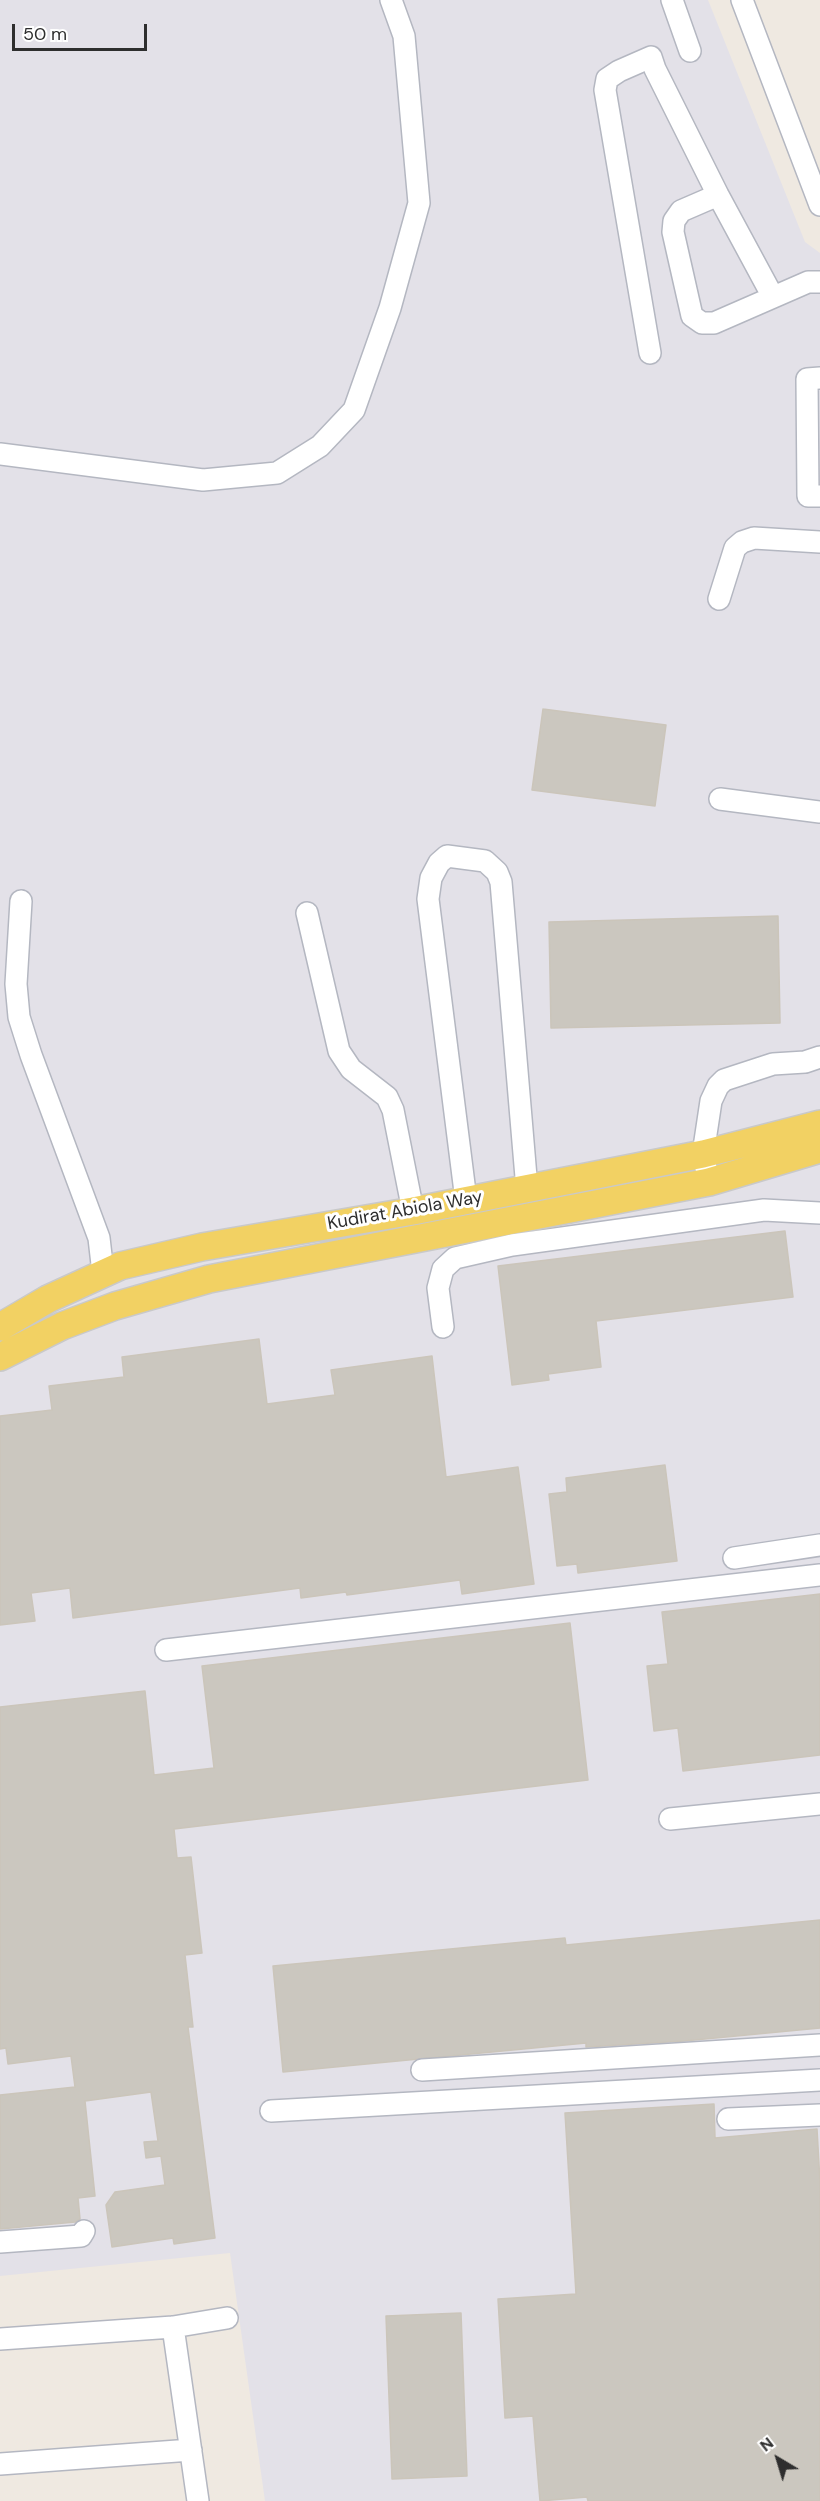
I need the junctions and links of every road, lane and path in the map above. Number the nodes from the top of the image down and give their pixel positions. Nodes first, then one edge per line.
1 (391, 0) edge
2 (672, 0) edge
3 (742, 0) edge
4 (690, 51) dead end
5 (718, 195) junction
6 (820, 205) edge
7 (820, 282) edge
8 (773, 297) junction
9 (650, 353) dead end
10 (820, 378) edge
11 (814, 413) edge
12 (0, 454) edge
13 (814, 456) edge
14 (820, 496) edge
15 (820, 542) edge
16 (719, 599) dead end
17 (720, 799) dead end
18 (820, 812) edge
19 (21, 902) dead end
20 (307, 913) dead end
21 (820, 1057) edge
22 (820, 1124) edge
23 (820, 1149) edge
24 (704, 1154) junction
25 (709, 1182) junction
26 (527, 1189) junction
27 (466, 1200) junction
28 (413, 1211) junction
29 (820, 1213) edge
30 (103, 1273) junction
31 (0, 1327) edge
32 (443, 1327) dead end
33 (0, 1357) edge
34 (820, 1545) edge
35 (734, 1557) dead end
36 (820, 1575) edge
37 (166, 1650) dead end
38 (820, 1804) edge
39 (670, 1819) dead end
40 (820, 2045) edge
41 (422, 2070) dead end
42 (820, 2080) edge
43 (271, 2111) dead end
44 (820, 2115) edge
45 (728, 2120) dead end
46 (84, 2231) dead end
47 (0, 2242) edge
48 (227, 2318) dead end
49 (173, 2327) junction
50 (0, 2339) edge
51 (191, 2450) junction
52 (0, 2464) edge
53 (198, 2501) edge

1 - 12 street
2 - 4 street
3 - 6 street
5 - 8 street
5 - 8 street
5 - 9 street
7 - 8 street
10 - 11 street
11 - 13 street
13 - 14 street
15 - 16 street
17 - 18 street
19 - 30 street
20 - 28 street
21 - 24 street
22 - 24 main road, Kudirat Abiola Way
23 - 25 main road, Kudirat Abiola Way
24 - 25 street
24 - 26 main road, Kudirat Abiola Way
25 - 33 main road, Kudirat Abiola Way
26 - 27 main road, Kudirat Abiola Way
26 - 27 street
27 - 28 main road, Kudirat Abiola Way
28 - 30 main road, Kudirat Abiola Way
29 - 32 street
30 - 31 main road, Kudirat Abiola Way
34 - 35 street
36 - 37 street
38 - 39 street
40 - 41 street
42 - 43 street
44 - 45 street
46 - 47 street
48 - 49 street
49 - 50 street
49 - 51 street
51 - 52 street
51 - 53 street

